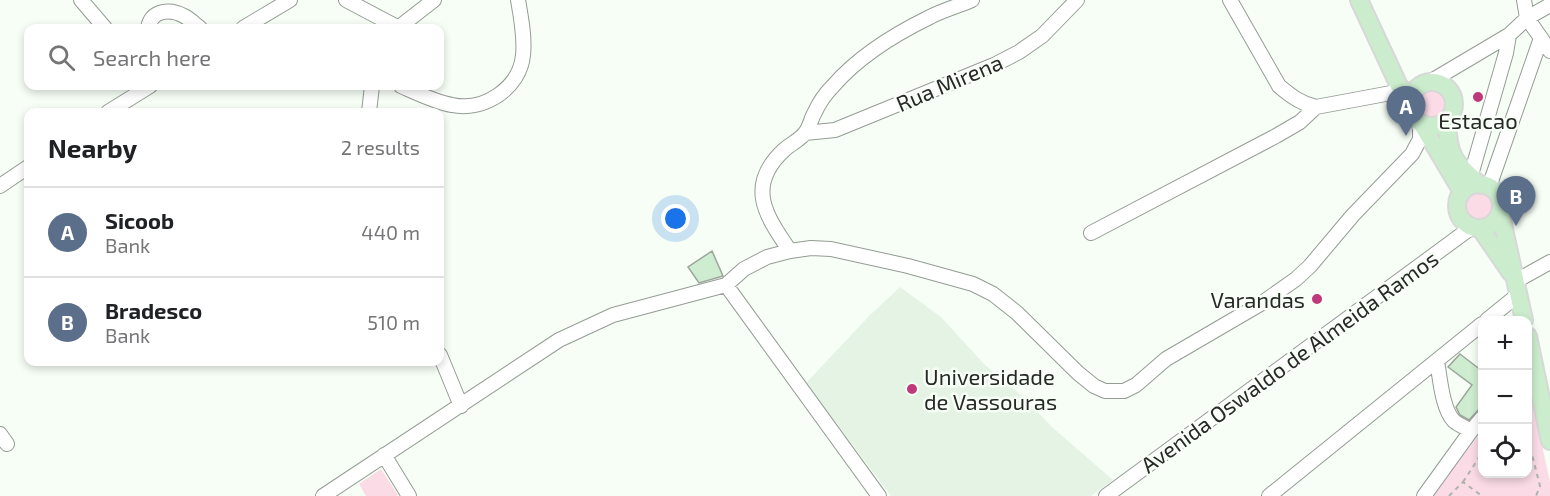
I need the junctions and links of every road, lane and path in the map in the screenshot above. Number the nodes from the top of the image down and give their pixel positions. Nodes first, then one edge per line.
1 (290, 0) edge
2 (346, 0) edge
3 (434, 0) edge
4 (518, 0) edge
5 (972, 0) edge
6 (1077, 0) edge
7 (1230, 0) edge
8 (1359, 0) edge
9 (1524, 0) edge
10 (86, 2) edge
11 (1550, 5) edge
12 (1550, 16) edge
13 (1529, 21) junction
14 (102, 24) edge
15 (149, 24) edge
16 (195, 24) edge
17 (250, 24) edge
18 (391, 24) edge
19 (403, 24) edge
20 (1510, 34) junction
21 (1541, 38) junction
22 (1550, 51) edge
23 (1426, 83) junction
24 (144, 90) edge
25 (372, 90) edge
26 (412, 90) edge
27 (1403, 94) junction
28 (1316, 107) junction
29 (114, 108) edge
30 (369, 108) edge
31 (1447, 121) junction
32 (1421, 123) junction
33 (805, 134) junction
34 (1439, 154) junction
35 (1401, 167) junction
36 (24, 170) edge
37 (1479, 182) junction
38 (0, 186) edge
39 (1462, 192) junction
40 (1500, 211) junction
41 (1476, 228) junction
42 (1091, 233) dead end
43 (790, 251) junction
44 (1550, 262) edge
45 (726, 285) junction
46 (1518, 287) junction
47 (1492, 316) edge
48 (1523, 316) edge
49 (1478, 327) edge
50 (1437, 361) junction
51 (444, 365) edge
52 (1532, 365) edge
53 (461, 406) junction
54 (1478, 423) edge
55 (1471, 431) junction
56 (1550, 441) edge
57 (384, 455) junction
58 (1532, 457) edge
59 (1478, 459) edge
60 (1463, 482) junction
61 (323, 496) edge
62 (409, 496) edge
63 (879, 496) edge
64 (1106, 496) edge
65 (1269, 496) edge
66 (1424, 496) edge
67 (1449, 496) edge
68 (1482, 496) edge
69 (1536, 496) edge

1 - 17 street
2 - 18 street
3 - 19 street
4 - 26 street
5 - 33 street
6 - 33 street, Rua Mirena
7 - 28 street
8 - 27 main road
9 - 13 street
10 - 14 street
11 - 13 street
12 - 13 street
13 - 20 street
13 - 21 street
15 - 16 street
20 - 23 street
20 - 37 street
21 - 22 street
21 - 37 street
23 - 27 main road
23 - 31 main road
24 - 29 street
25 - 30 street
27 - 28 street
27 - 32 main road
28 - 42 street
31 - 32 main road
31 - 37 main road
32 - 34 main road
32 - 35 street
33 - 43 street
34 - 35 street
34 - 39 main road
35 - 43 street
36 - 38 street
37 - 39 main road
37 - 40 main road
39 - 41 main road
40 - 41 main road
40 - 46 main road
41 - 46 main road
41 - 64 street, Avenida Oswaldo de Almeida Ramos
43 - 45 street
44 - 46 street
45 - 53 street
45 - 63 street
46 - 47 street
46 - 48 main road
49 - 50 street
50 - 55 street
50 - 65 street
51 - 53 street
52 - 56 main road
53 - 57 street
54 - 55 street
55 - 66 street
57 - 61 street
57 - 62 street
58 - 69 path
59 - 60 path
60 - 67 path
60 - 68 path

